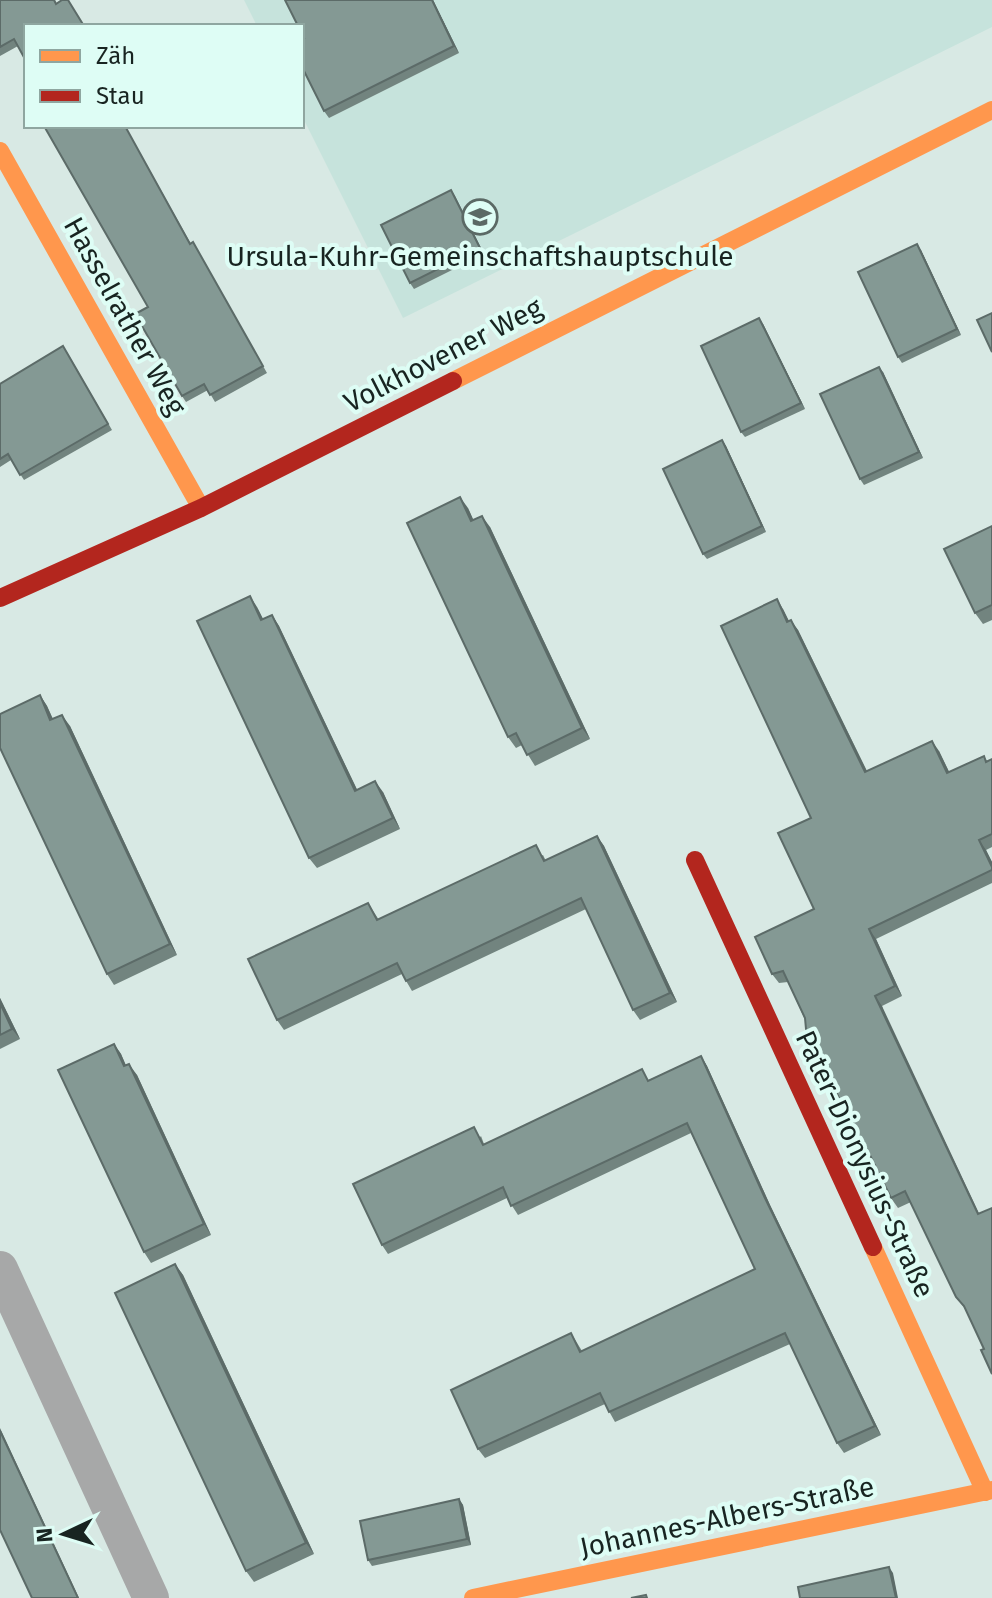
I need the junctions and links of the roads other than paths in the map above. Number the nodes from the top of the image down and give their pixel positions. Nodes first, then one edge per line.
1 (992, 110) edge
2 (0, 151) edge
3 (201, 508) junction
4 (0, 598) edge
5 (695, 860) dead end
6 (0, 1269) edge
7 (988, 1491) edge
8 (151, 1598) edge
9 (473, 1598) edge

1 - 3 street, Volkhovener Weg
2 - 3 street, Hasselrather Weg
3 - 4 street, Volkhovener Weg
5 - 7 street, Pater-Dionysius-Straße
6 - 8 street
7 - 9 street, Johannes-Albers-Straße

